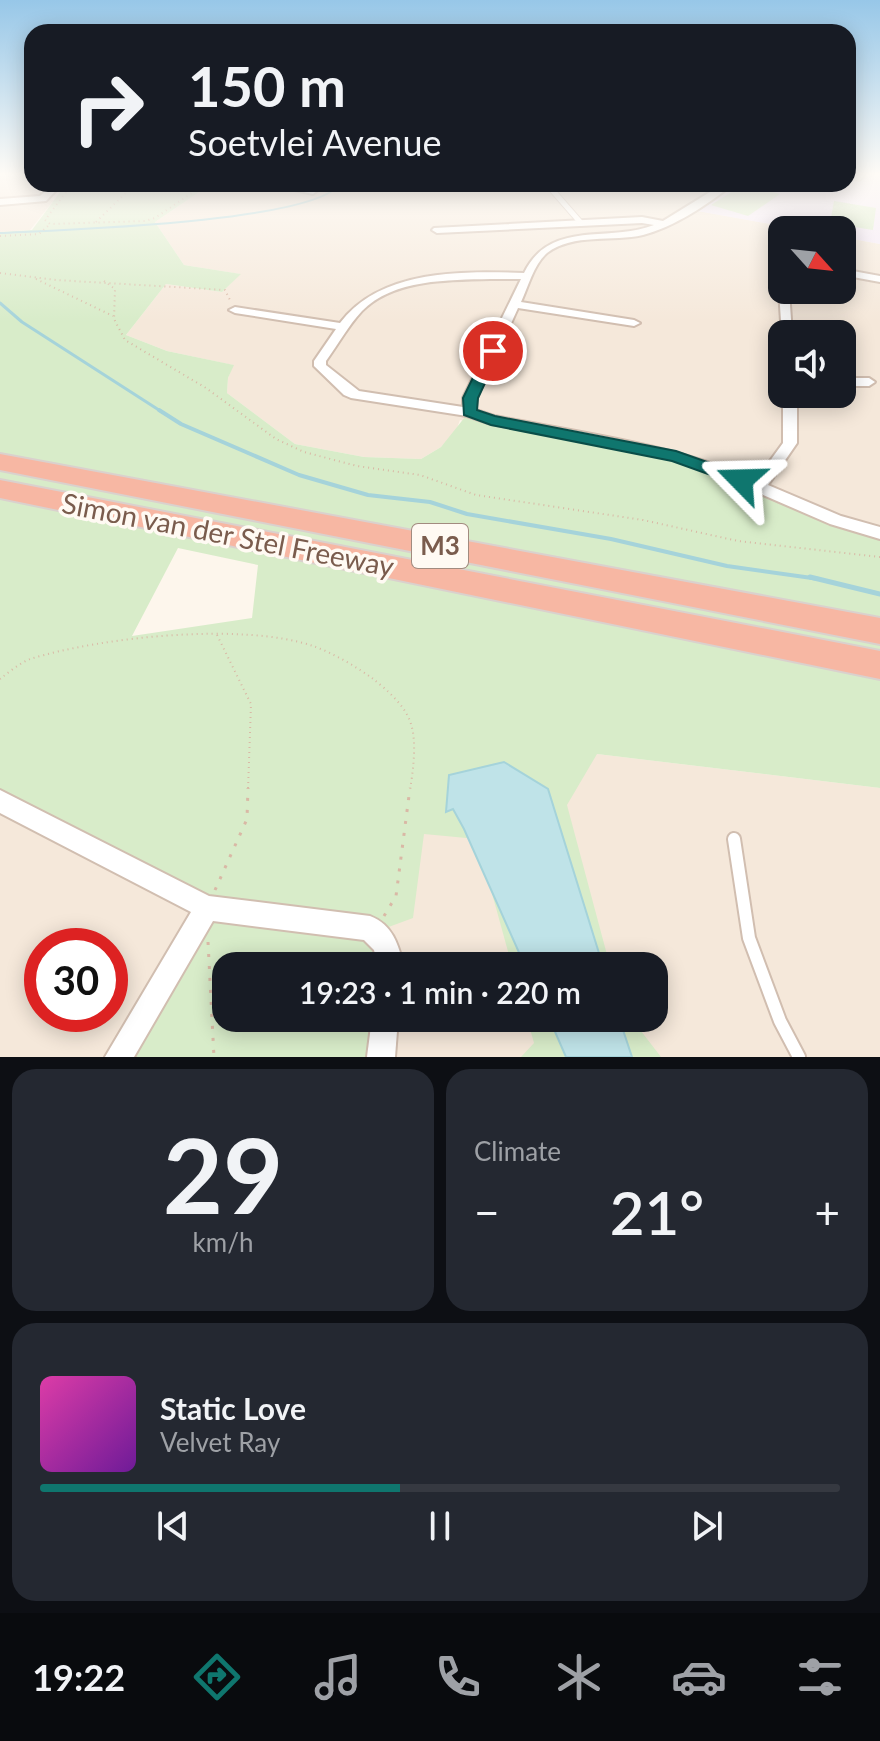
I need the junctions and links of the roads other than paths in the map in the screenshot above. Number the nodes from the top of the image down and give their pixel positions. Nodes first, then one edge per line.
1 (574, 223) edge
2 (663, 223) edge
3 (437, 230) dead end
4 (856, 275) edge
5 (527, 276) junction
6 (880, 279) edge
7 (515, 304) junction
8 (235, 310) road end
9 (634, 323) dead end
10 (345, 327) junction
11 (856, 382) edge
12 (869, 382) dead end
13 (790, 408) edge
14 (469, 412) junction
15 (0, 462) edge
16 (758, 488) junction
17 (0, 489) edge
18 (880, 533) edge
19 (880, 631) edge
20 (880, 665) edge
21 (0, 801) edge
22 (734, 839) dead end
23 (207, 908) junction
24 (387, 952) edge
25 (384, 1032) edge
26 (119, 1057) edge
27 (381, 1057) edge
28 (799, 1057) edge

1 - 3 street
2 - 5 street
4 - 6 street
5 - 7 street
5 - 10 street
7 - 9 street
7 - 14 street
8 - 10 street
10 - 14 street
11 - 12 street
13 - 16 street
14 - 16 street
15 - 19 highway, Simon van der Stel Freeway / M3
16 - 18 street
17 - 20 highway, Simon van der Stel Freeway / M3
21 - 23 street
22 - 28 lane
23 - 24 street
23 - 26 street
25 - 27 street

